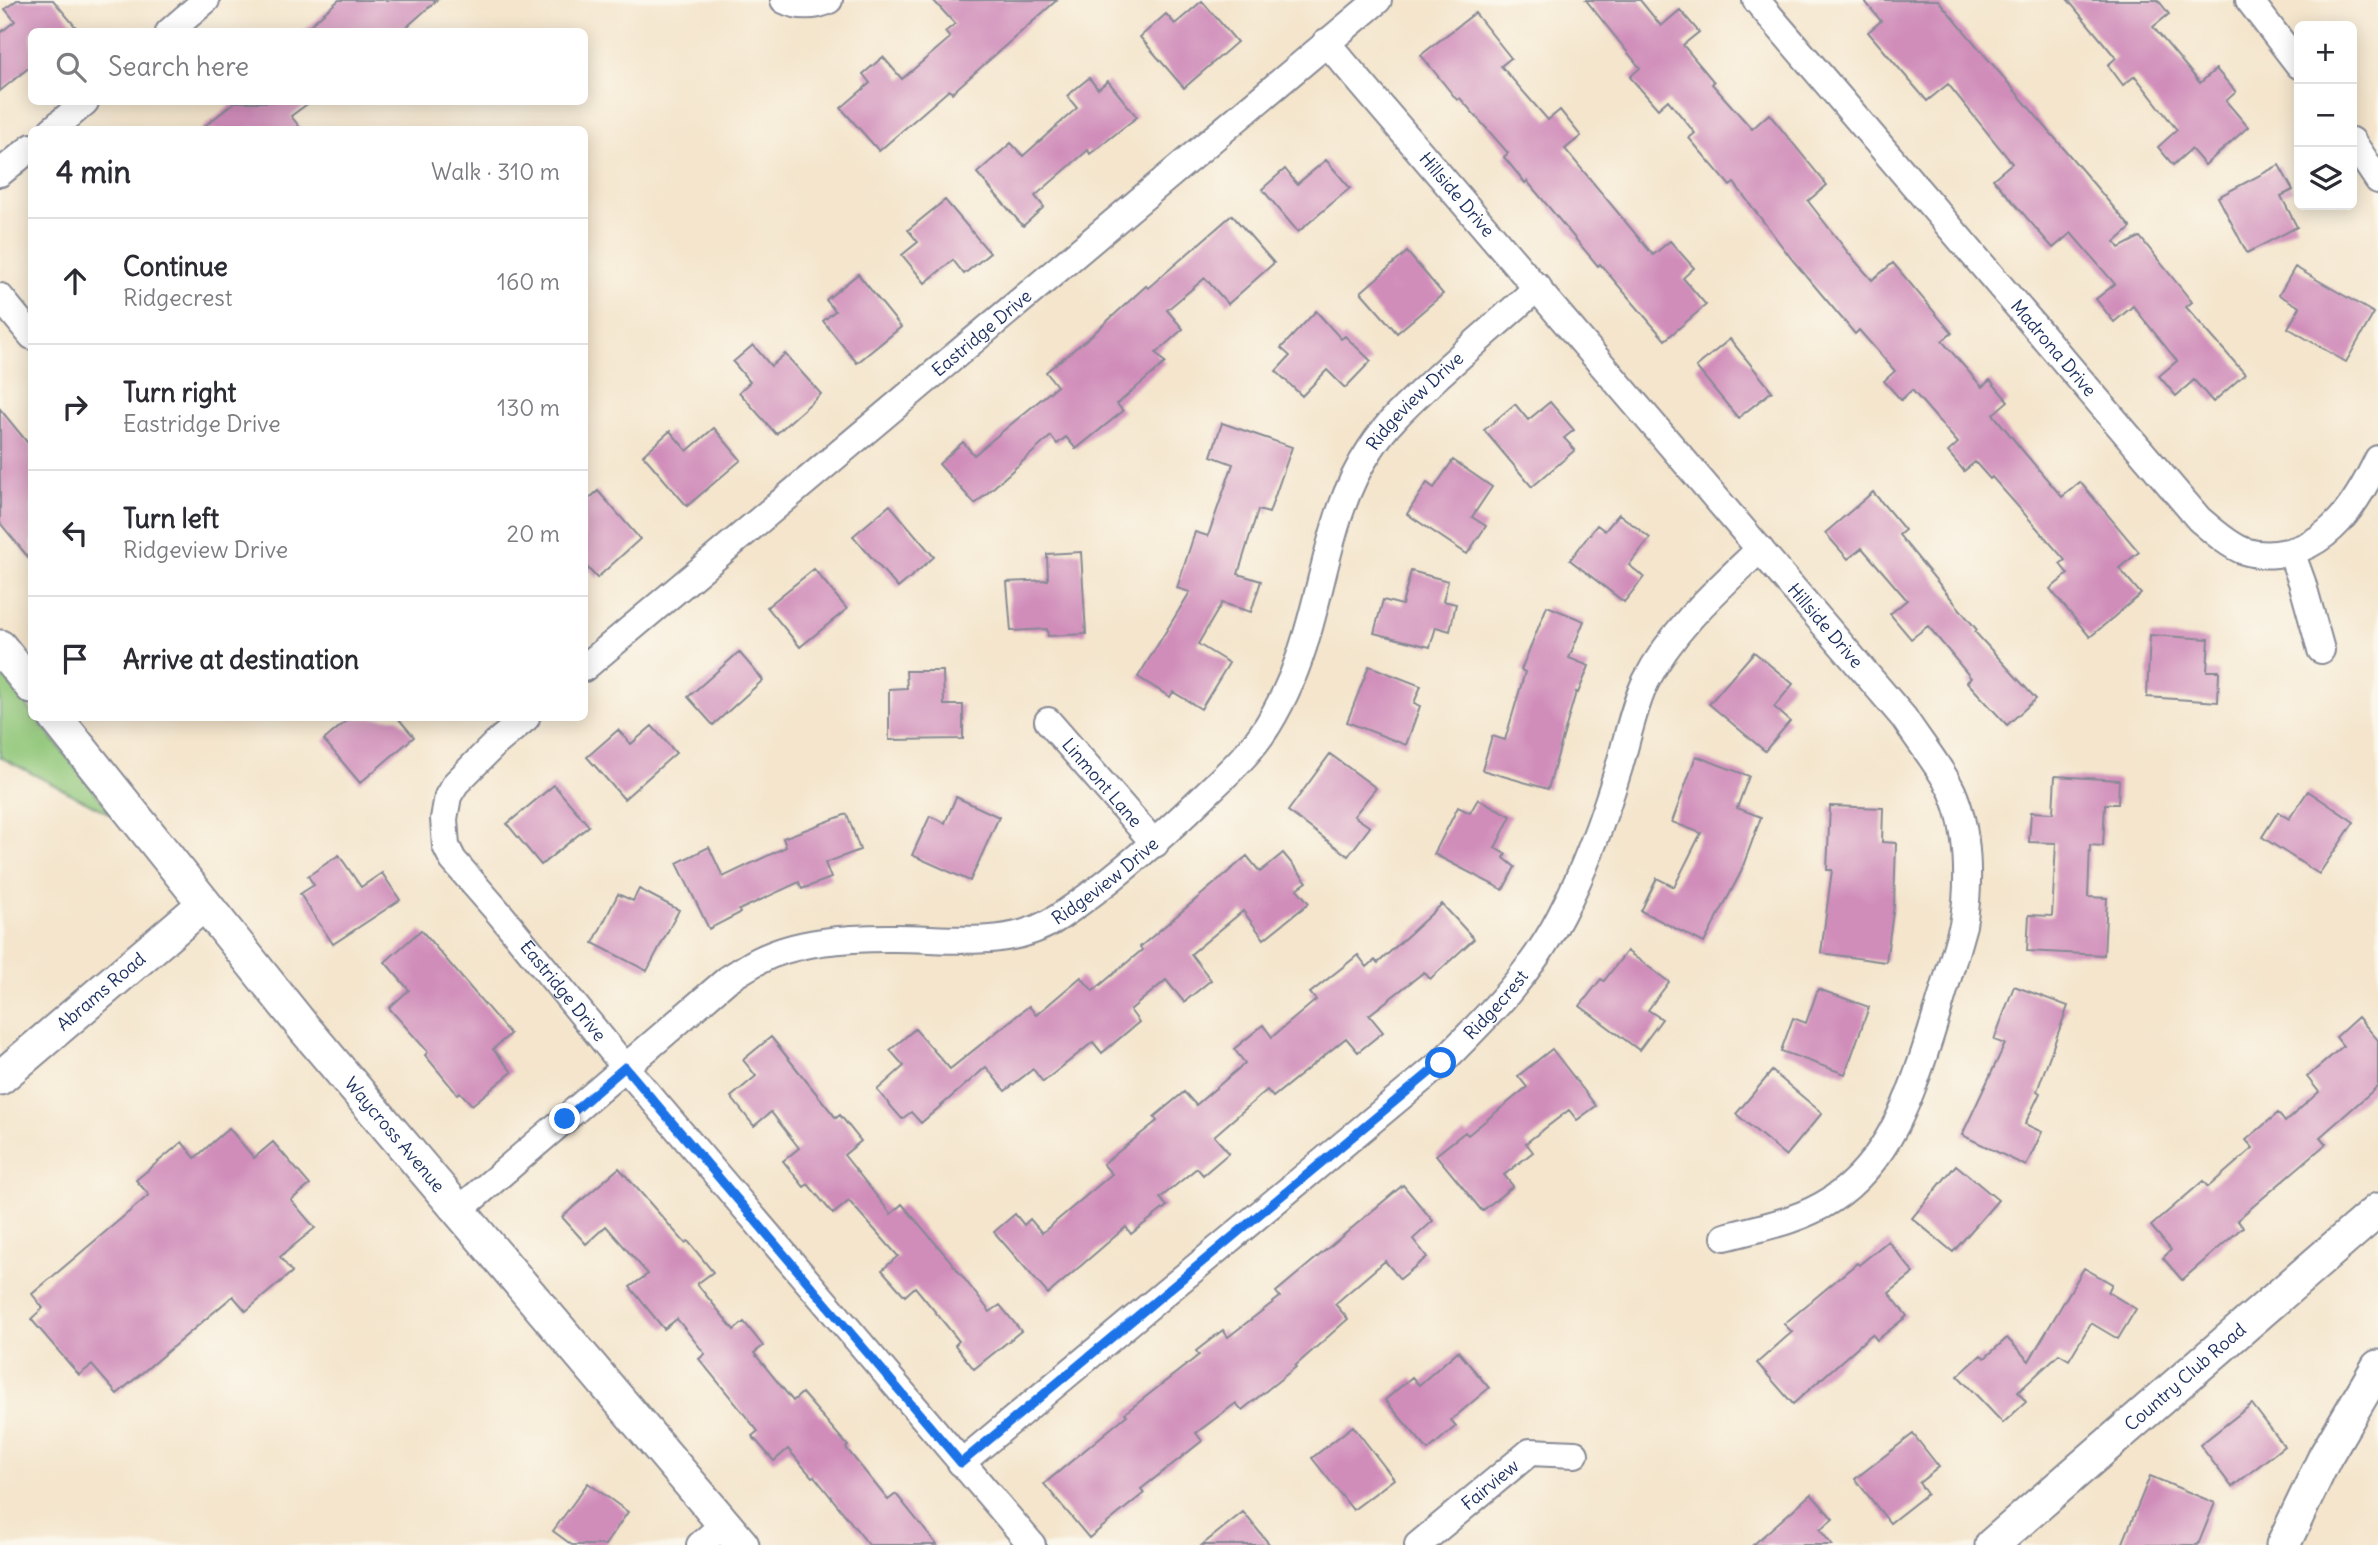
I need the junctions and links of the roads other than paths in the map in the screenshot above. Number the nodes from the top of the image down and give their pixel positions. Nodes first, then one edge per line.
1 (206, 0) edge
2 (784, 0) edge
3 (829, 0) edge
4 (1378, 0) edge
5 (1756, 0) edge
6 (2249, 0) edge
7 (174, 28) edge
8 (1326, 42) junction
9 (2294, 58) edge
10 (81, 105) edge
11 (57, 126) edge
12 (2356, 147) edge
13 (28, 149) edge
14 (0, 173) edge
15 (2378, 180) edge
16 (1538, 287) junction
17 (0, 297) edge
18 (28, 332) edge
19 (2378, 459) edge
20 (1760, 549) junction
21 (2291, 552) junction
22 (0, 647) edge
23 (2321, 650) dead end
24 (588, 665) edge
25 (28, 682) edge
26 (58, 721) edge
27 (522, 721) edge
28 (1048, 721) dead end
29 (1155, 844) junction
30 (203, 905) junction
31 (625, 1067) junction
32 (0, 1078) edge
33 (2378, 1210) edge
34 (458, 1211) junction
35 (1725, 1237) dead end
36 (2378, 1367) edge
37 (1574, 1454) dead end
38 (961, 1463) junction
39 (722, 1538) edge
40 (1032, 1545) edge
41 (1418, 1545) edge
42 (1992, 1545) edge
43 (2283, 1545) edge

1 - 7 street
2 - 3 street
4 - 8 street, Eastridge Drive
5 - 21 street, Madrona Drive
6 - 9 street
8 - 16 street, Hillside Drive
8 - 24 street, Eastridge Drive
10 - 11 street
12 - 15 street
13 - 14 street
16 - 20 street, Hillside Drive
16 - 29 street, Ridgeview Drive
17 - 18 street
19 - 21 street, Madrona Drive
20 - 35 street, Hillside Drive
20 - 38 street, Ridgecrest
21 - 23 street
22 - 25 street
26 - 30 street, Waycross Avenue
27 - 31 street, Eastridge Drive
28 - 29 street, Linmont Lane
29 - 31 street, Ridgeview Drive
30 - 32 street, Abrams Road
30 - 34 street, Waycross Avenue
31 - 34 street, Ridgeview Drive
31 - 38 street, Eastridge Drive
33 - 42 street, Country Club Road
34 - 39 street, Waycross Avenue
36 - 43 street
37 - 41 street, Fairview
38 - 40 street, Eastridge Drive

